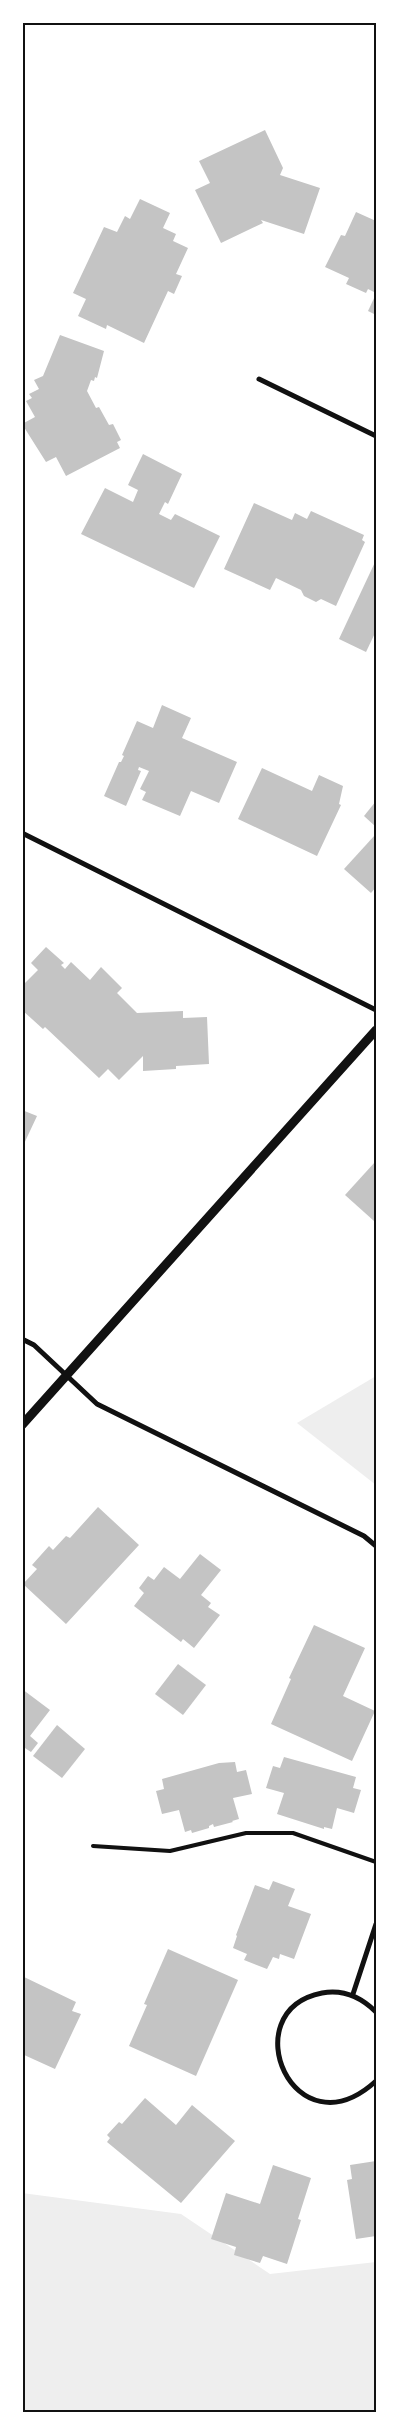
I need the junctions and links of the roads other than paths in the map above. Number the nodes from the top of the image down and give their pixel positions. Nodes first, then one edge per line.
1 (259, 378) dead end
2 (376, 436) edge
3 (22, 833) edge
4 (376, 1010) edge
5 (376, 1030) edge
6 (22, 1339) edge
7 (67, 1376) junction
8 (22, 1426) edge
9 (376, 1546) edge
10 (93, 1846) dead end
11 (376, 1862) edge
12 (376, 1924) edge
13 (352, 1994) junction
14 (376, 2012) edge
15 (376, 2082) edge

1 - 2 street
3 - 4 street
5 - 7 street
6 - 7 street
7 - 8 street
7 - 9 street
10 - 11 lane
12 - 13 street
13 - 14 street
13 - 15 street

